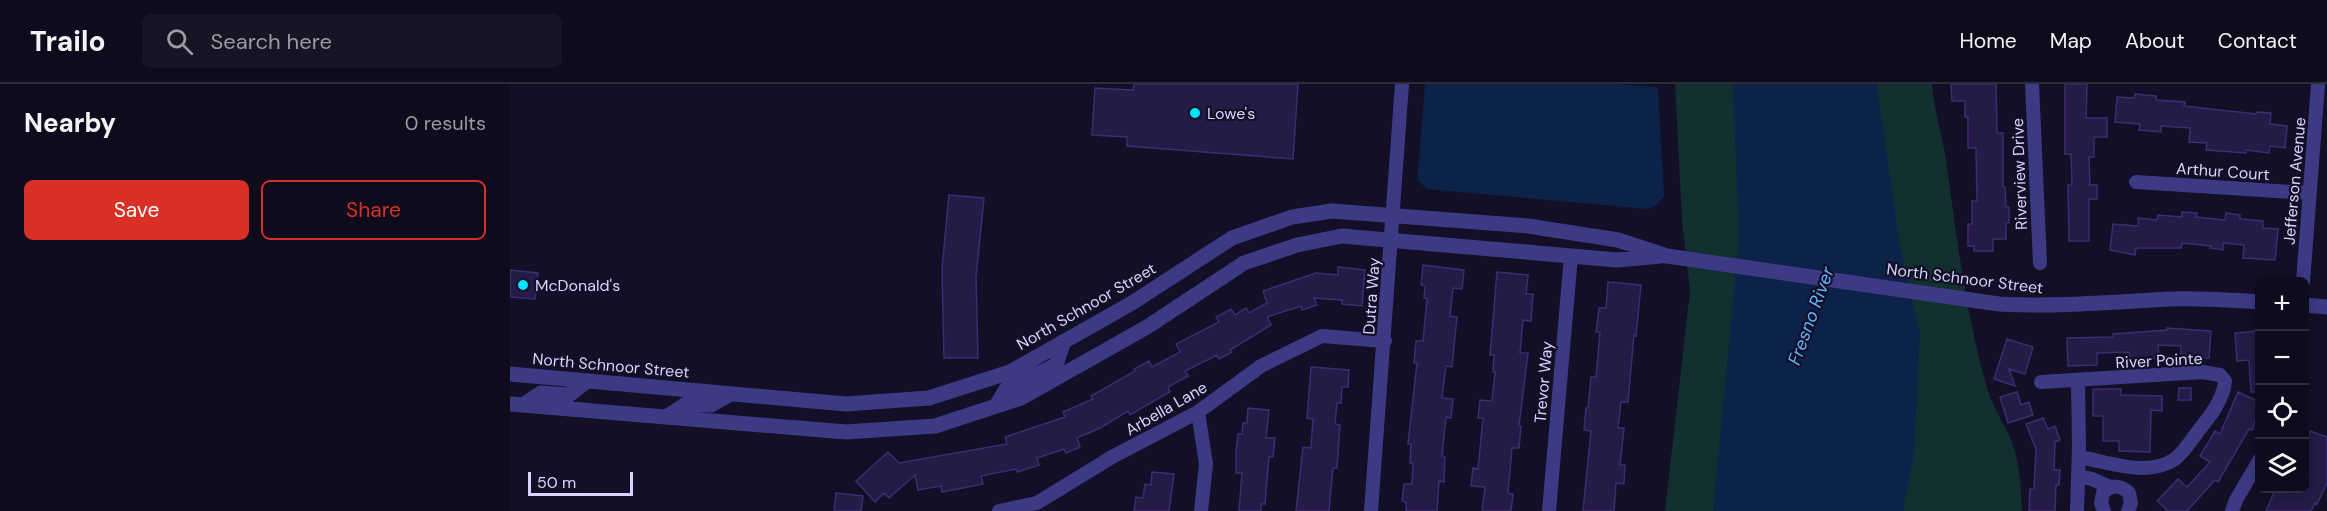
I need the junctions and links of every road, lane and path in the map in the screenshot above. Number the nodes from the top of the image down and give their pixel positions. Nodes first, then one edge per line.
1 (1402, 84) edge
2 (2032, 84) edge
3 (2318, 84) edge
4 (2136, 182) dead end
5 (2308, 193) junction
6 (1394, 214) junction
7 (1392, 240) junction
8 (1570, 256) junction
9 (1667, 256) junction
10 (2040, 263) dead end
11 (2303, 277) edge
12 (2255, 302) edge
13 (2309, 305) edge
14 (2327, 307) edge
15 (1064, 341) junction
16 (1385, 341) junction
17 (510, 374) edge
18 (587, 381) junction
19 (2078, 381) junction
20 (2041, 382) dead end
21 (731, 394) junction
22 (795, 399) junction
23 (517, 405) edge
24 (996, 406) junction
25 (1198, 412) junction
26 (666, 417) junction
27 (793, 427) junction
28 (2079, 458) junction
29 (2255, 466) edge
30 (2078, 476) junction
31 (2110, 487) junction
32 (1038, 507) edge
33 (2077, 509) edge
34 (2131, 510) edge
35 (999, 511) edge
36 (1202, 511) edge
37 (1371, 511) edge
38 (1549, 511) edge
39 (2101, 511) edge
40 (2232, 511) edge

1 - 6 street, Dutra Way
2 - 10 street, Riverview Drive
3 - 5 street, Jefferson Avenue
4 - 5 street, Arthur Court
5 - 11 street, Jefferson Avenue
6 - 7 street, Dutra Way
6 - 9 street, North Schnoor Street
6 - 15 street, North Schnoor Street
7 - 8 street, North Schnoor Street
7 - 16 street, Dutra Way
7 - 24 street, North Schnoor Street
8 - 9 street, North Schnoor Street
8 - 38 street, Trevor Way
9 - 12 street, North Schnoor Street
13 - 14 street
15 - 22 street, North Schnoor Street
15 - 24 street
16 - 25 street, Arbella Lane
16 - 37 street, Dutra Way
17 - 18 street, North Schnoor Street
18 - 21 street, North Schnoor Street
18 - 23 street
19 - 20 street, River Pointe
19 - 28 street
19 - 28 street, River Pointe
21 - 22 street, North Schnoor Street
21 - 26 street
22 - 27 street
23 - 26 street, North Schnoor Street
24 - 27 street, North Schnoor Street
25 - 32 street, Arbella Lane
25 - 36 street
26 - 27 street, North Schnoor Street
28 - 30 street
29 - 40 street
30 - 31 street
30 - 33 street
31 - 34 street
31 - 39 street
32 - 35 street, Arbella Lane
33 - 39 street

